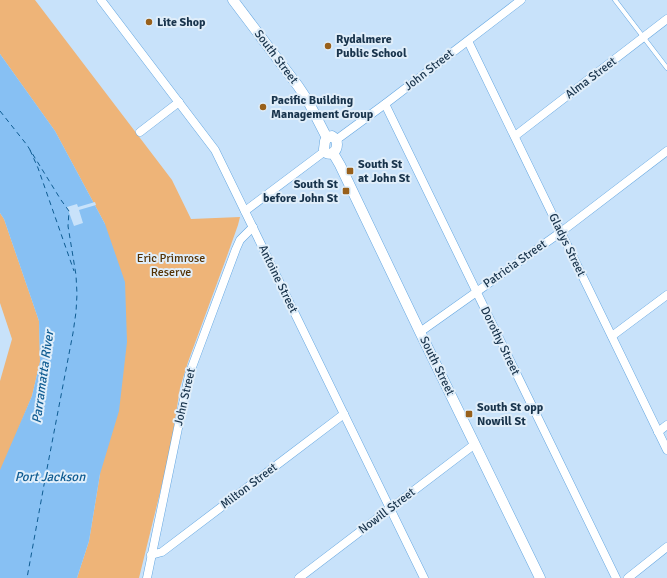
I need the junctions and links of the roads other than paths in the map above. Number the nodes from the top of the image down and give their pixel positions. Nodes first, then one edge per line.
1 (101, 0) edge
2 (233, 0) edge
3 (521, 0) edge
4 (615, 0) edge
5 (667, 19) edge
6 (644, 37) junction
7 (468, 40) junction
8 (667, 68) edge
9 (178, 102) junction
10 (385, 104) junction
11 (140, 132) dead end
12 (514, 136) junction
13 (332, 139) junction
14 (667, 151) edge
15 (328, 152) junction
16 (245, 211) junction
17 (252, 227) junction
18 (561, 232) junction
19 (476, 292) junction
20 (667, 295) edge
21 (420, 332) junction
22 (612, 336) junction
23 (344, 414) junction
24 (667, 425) edge
25 (658, 432) junction
26 (475, 444) junction
27 (667, 450) edge
28 (390, 509) junction
29 (667, 547) edge
30 (151, 555) junction
31 (147, 578) edge
32 (299, 578) edge
33 (424, 578) edge
34 (540, 578) edge
35 (616, 578) edge
36 (628, 578) edge

1 - 9 street, Antoine Street
2 - 13 street, South Street
3 - 7 street, John Street
4 - 6 lane
5 - 6 street, Alma Street
6 - 8 lane
6 - 12 street, Alma Street
7 - 10 street, John Street
7 - 12 street, Gladys Street
9 - 11 street
9 - 16 street, Antoine Street
10 - 13 street, John Street
10 - 19 street, Dorothy Street
12 - 18 street, Gladys Street
13 - 15 street
14 - 18 street, Patricia Street
15 - 16 street
15 - 21 street, South Street
16 - 17 street, Antoine Street
17 - 23 street, Antoine Street
17 - 30 street, John Street
18 - 19 street, Patricia Street
18 - 22 street, Gladys Street
19 - 21 street, Patricia Street
19 - 35 street, Dorothy Street
20 - 22 street
21 - 26 street, South Street
22 - 25 street, Gladys Street
23 - 28 street, Antoine Street
23 - 30 street, Milton Street
24 - 25 street
25 - 27 street, Gladys Street
26 - 28 street, Nowill Street
26 - 34 street, South Street
28 - 32 street, Nowill Street
28 - 33 street, Antoine Street
29 - 36 street
30 - 31 street, John Street

